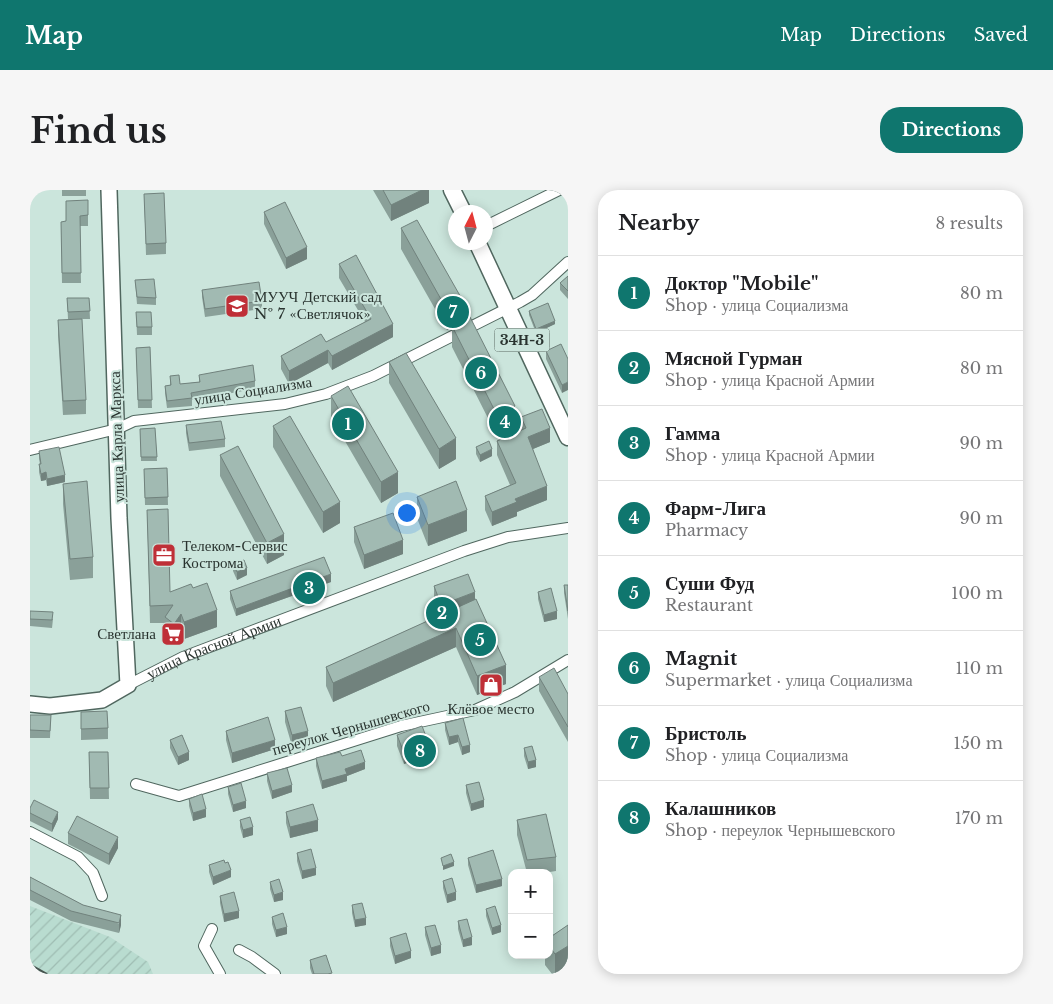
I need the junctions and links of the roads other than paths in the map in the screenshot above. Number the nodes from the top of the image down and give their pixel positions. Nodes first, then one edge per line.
1 (109, 190) edge
2 (452, 190) edge
3 (558, 190) edge
4 (460, 205) edge
5 (493, 222) edge
6 (481, 250) edge
7 (568, 262) edge
8 (507, 309) junction
9 (116, 429) junction
10 (568, 437) edge
11 (30, 450) edge
12 (568, 528) edge
13 (568, 660) edge
14 (128, 685) junction
15 (30, 704) edge
16 (136, 784) dead end
17 (30, 832) edge
18 (102, 896) dead end
19 (212, 929) dead end
20 (239, 950) dead end
21 (220, 974) edge
22 (275, 974) edge

1 - 9 main road, улица Карла Маркса
2 - 4 main road
3 - 5 street
6 - 8 main road, 34Н-3
7 - 8 street, улица Социализма
8 - 9 street, улица Социализма
8 - 10 main road, 34Н-3
9 - 11 street, улица Социализма
9 - 14 main road, улица Карла Маркса
12 - 14 street, улица Красной Армии
13 - 16 street, переулок Чернышевского
14 - 15 main road, улица Красной Армии
17 - 18 street
19 - 21 street
20 - 22 street

